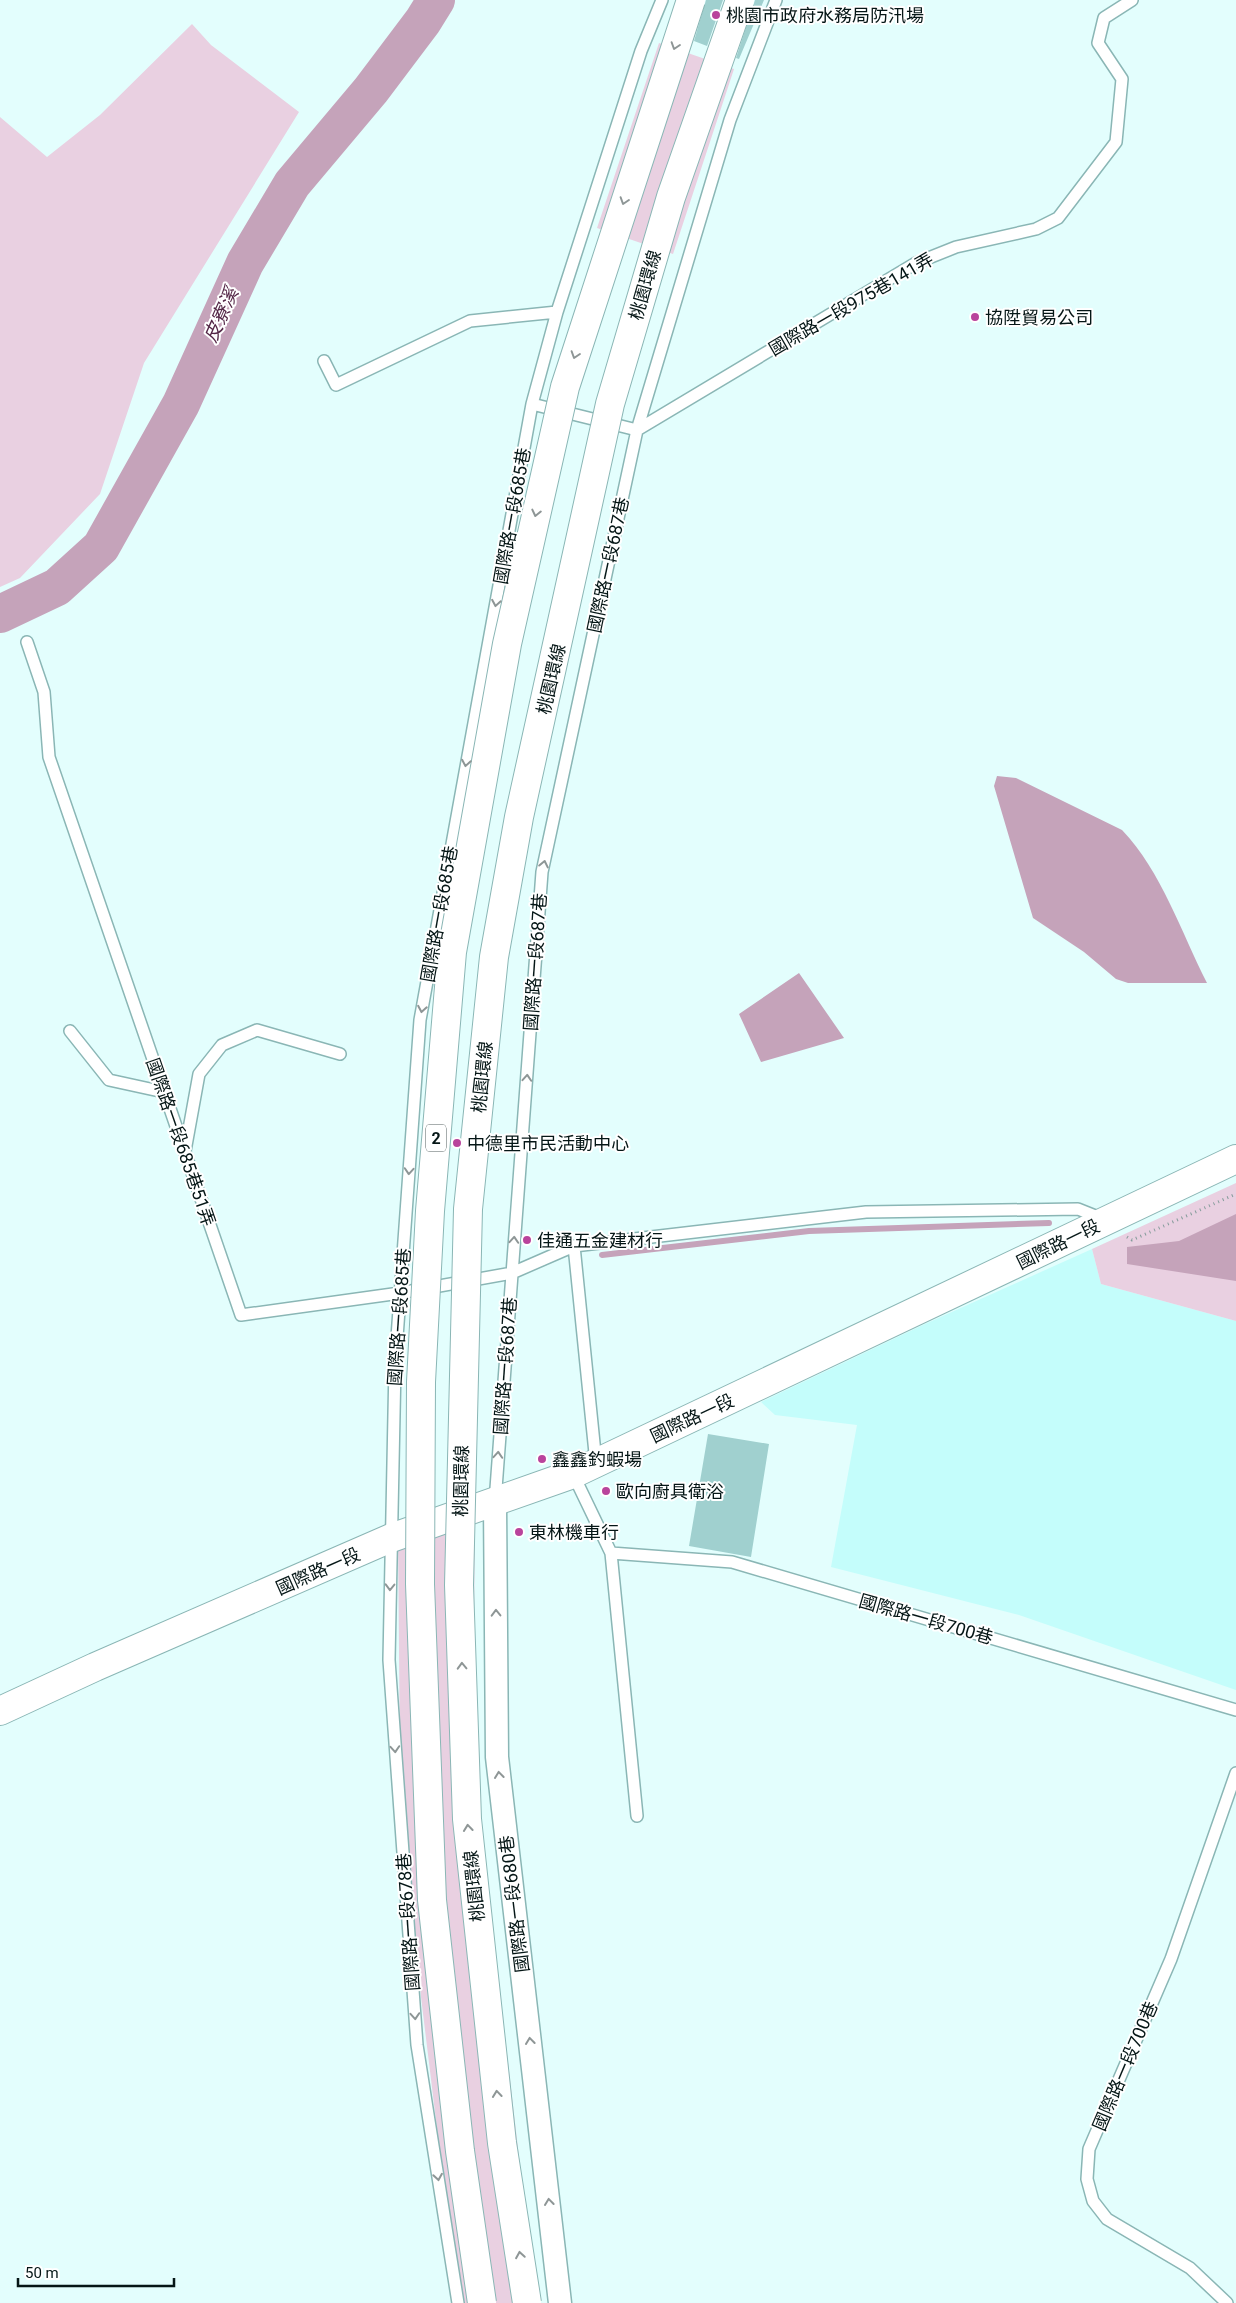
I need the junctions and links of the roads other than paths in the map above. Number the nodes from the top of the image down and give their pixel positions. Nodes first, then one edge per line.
1 (662, 0) edge
2 (691, 0) edge
3 (740, 0) edge
4 (776, 0) edge
5 (1132, 0) edge
6 (557, 312) junction
7 (324, 361) dead end
8 (532, 404) junction
9 (637, 430) junction
10 (27, 642) dead end
11 (70, 1031) dead end
12 (340, 1054) dead end
13 (164, 1092) junction
14 (185, 1152) junction
15 (1236, 1159) edge
16 (1107, 1221) junction
17 (574, 1246) junction
18 (512, 1273) junction
19 (400, 1294) junction
20 (585, 1469) junction
21 (494, 1503) junction
22 (391, 1538) junction
23 (611, 1553) junction
24 (1236, 1710) edge
25 (0, 1711) edge
26 (1236, 1773) edge
27 (637, 1816) dead end
28 (458, 2303) edge
29 (482, 2303) edge
30 (527, 2303) edge
31 (560, 2303) edge
32 (1227, 2303) edge

1 - 6 lane, 國際路一段685巷
2 -> 29 main road, 2, bridge
30 -> 3 main road, 桃園環線, bridge
4 - 9 lane, 國際路一段687巷
5 - 9 lane, 國際路一段975巷141弄
6 - 7 lane
6 - 8 lane, 國際路一段685巷
8 - 9 lane
8 -> 19 lane, 國際路一段685巷
18 -> 9 lane, 國際路一段687巷
10 - 13 lane, 國際路一段685巷51弄
11 - 13 lane
12 - 14 lane
13 - 14 lane, 國際路一段685巷51弄
14 - 19 lane, 國際路一段685巷51弄
15 - 16 main road, 國際路一段
16 - 17 lane, 國際路一段685巷51弄
16 - 20 main road, 國際路一段
17 - 18 lane, 國際路一段685巷51弄
17 - 20 lane
18 - 19 lane, 國際路一段685巷51弄
21 -> 18 lane, 國際路一段687巷
19 - 22 lane, 國際路一段685巷
20 - 21 main road, 國際路一段
20 - 23 lane
21 - 22 main road, 國際路一段
31 -> 21 street, 國際路一段680巷
22 - 25 main road, 國際路一段
22 -> 28 lane, 國際路一段678巷
23 - 24 lane, 國際路一段700巷
23 - 27 lane
26 - 32 lane, 國際路一段700巷

